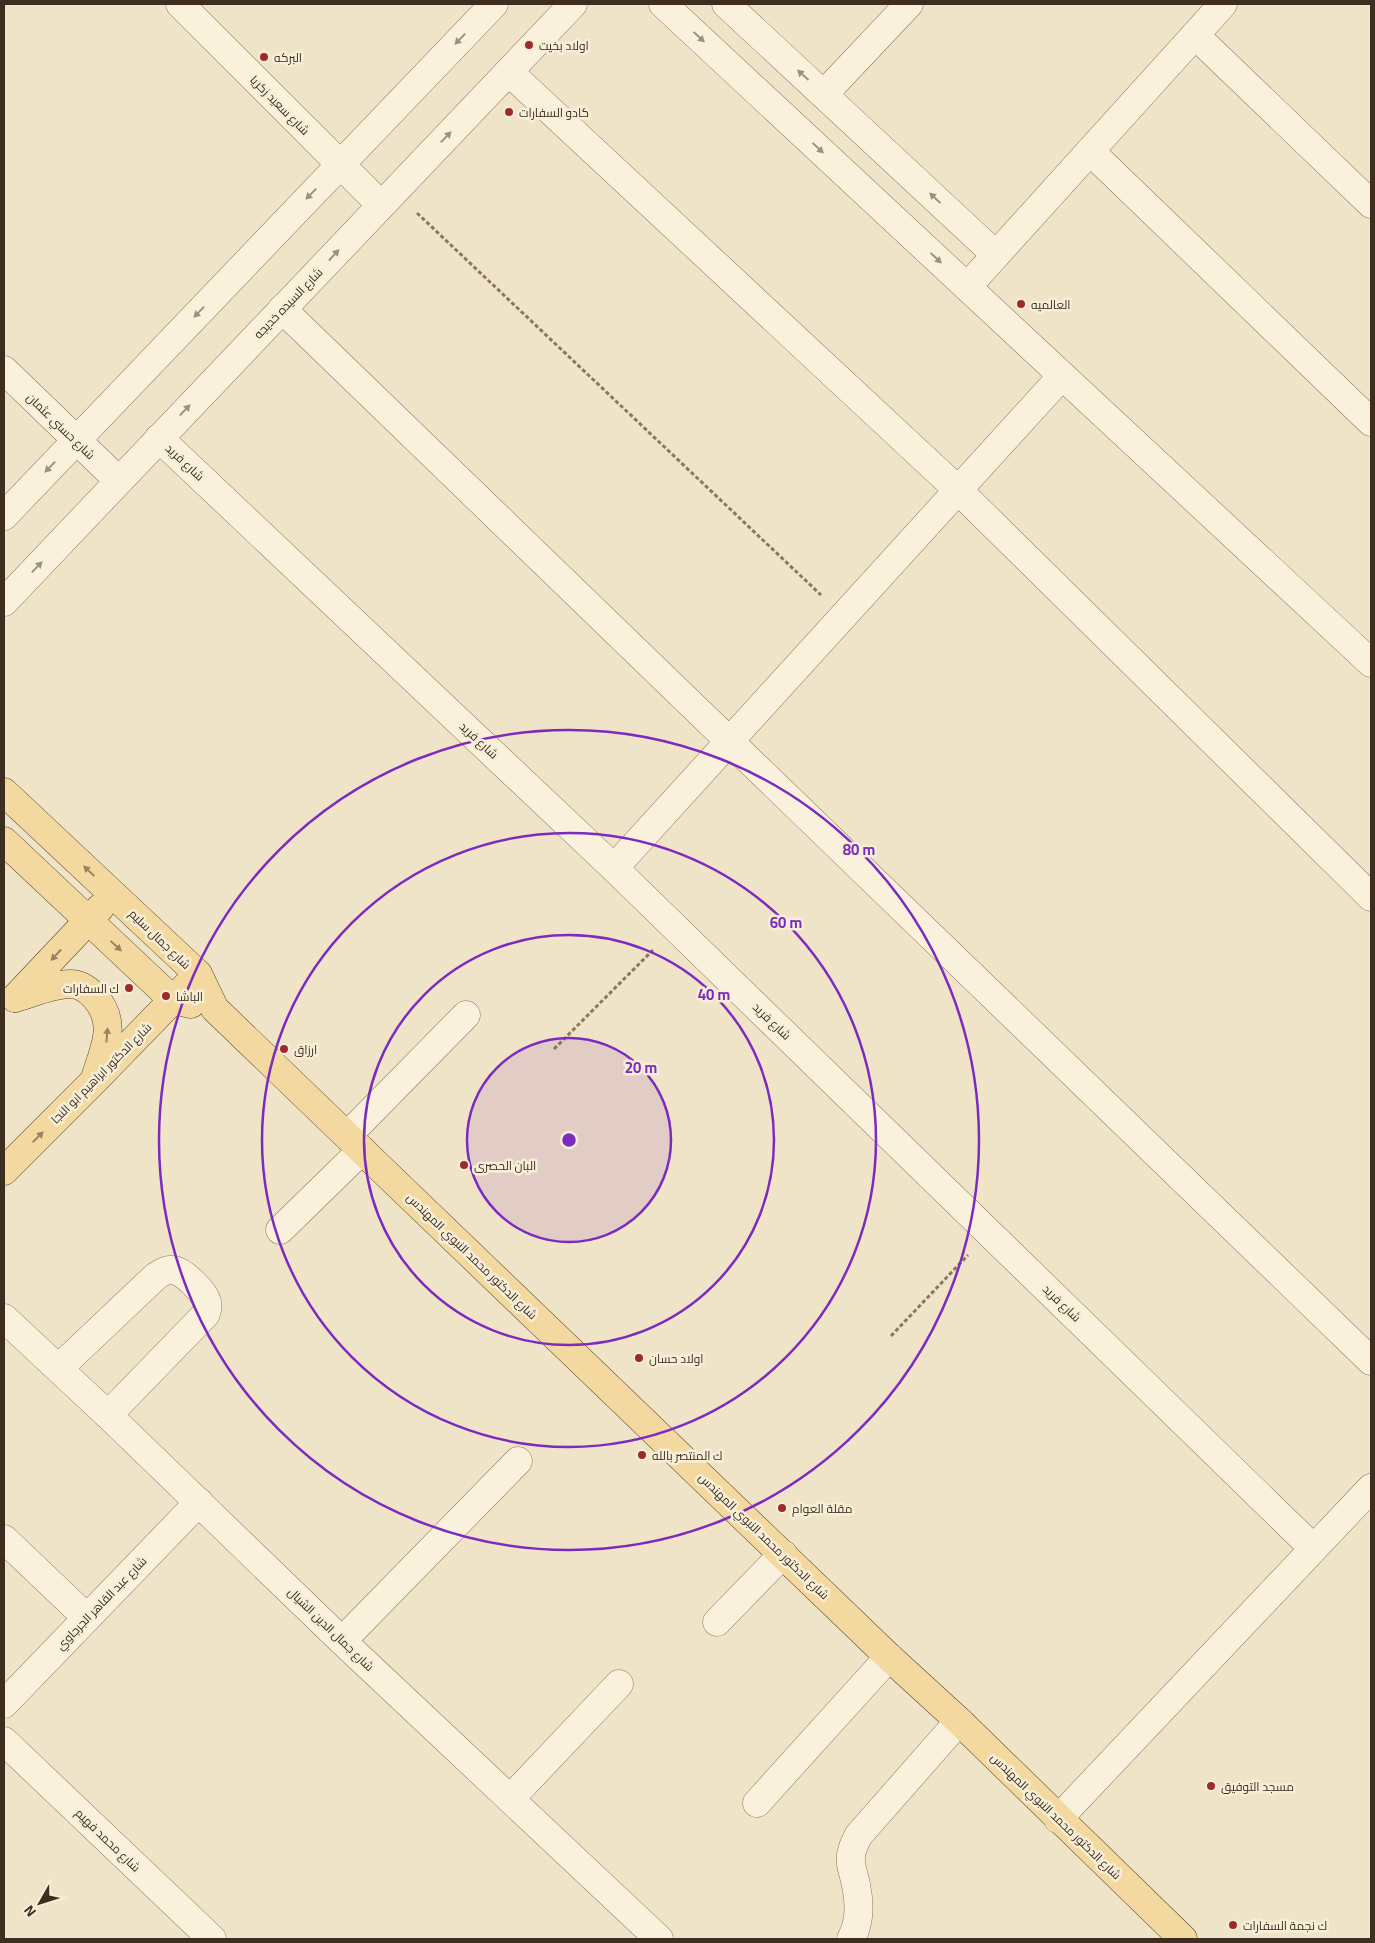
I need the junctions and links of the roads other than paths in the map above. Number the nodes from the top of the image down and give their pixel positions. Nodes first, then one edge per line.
1 (180, 4) edge
2 (494, 4) edge
3 (572, 4) edge
4 (663, 4) edge
5 (726, 4) edge
6 (909, 4) edge
7 (1224, 4) edge
8 (1195, 35) junction
9 (509, 72) junction
10 (824, 94) junction
11 (1090, 152) junction
12 (340, 164) junction
13 (387, 198) junction
14 (1371, 204) edge
15 (996, 255) junction
16 (967, 287) junction
17 (282, 309) junction
18 (4, 370) edge
19 (1061, 377) junction
20 (1371, 422) edge
21 (159, 438) junction
22 (76, 440) junction
23 (119, 481) junction
24 (958, 490) junction
25 (4, 516) edge
26 (4, 602) edge
27 (1371, 662) edge
28 (730, 740) junction
29 (4, 792) edge
30 (4, 841) edge
31 (614, 868) junction
32 (113, 894) junction
33 (1371, 897) edge
34 (88, 920) junction
35 (198, 974) junction
36 (173, 1000) junction
37 (9, 1004) edge
38 (214, 1009) junction
39 (466, 1015) dead end
40 (94, 1082) junction
41 (354, 1143) junction
42 (4, 1171) edge
43 (280, 1230) dead end
44 (4, 1318) edge
45 (1371, 1361) edge
46 (59, 1368) junction
47 (108, 1415) junction
48 (518, 1461) dead end
49 (1371, 1488) edge
50 (198, 1502) junction
51 (4, 1539) edge
52 (1313, 1548) junction
53 (783, 1554) junction
54 (87, 1618) junction
55 (717, 1622) dead end
56 (342, 1641) junction
57 (889, 1656) junction
58 (619, 1684) dead end
59 (4, 1704) edge
60 (959, 1721) junction
61 (4, 1741) edge
62 (510, 1799) junction
63 (757, 1803) dead end
64 (1058, 1819) junction
65 (212, 1939) edge
66 (659, 1939) edge
67 (851, 1939) edge
68 (1183, 1939) edge

1 - 12 street, شارع سعيد زكريا
2 -> 12 street
3 - 9 street, شارع السيده خديجه
4 -> 16 street
10 -> 5 street
6 - 10 street
7 - 8 street
8 - 11 street
8 - 14 street
13 -> 9 street, شارع السيده خديجه
9 - 24 street
15 -> 10 street
11 - 15 street
11 - 20 street
12 - 13 street, شارع سعيد زكريا
12 -> 22 street
17 -> 13 street, شارع السيده خديجه
15 - 16 street
16 - 19 street
21 -> 17 street, شارع السيده خديجه
17 - 28 street
18 - 22 street, شارع حسني عثمان
19 - 24 street
19 - 27 street
21 - 23 street, شارع السيده خديجه
21 - 31 street, شارع فريد
22 - 23 street, شارع حسني عثمان
22 -> 25 street
26 -> 23 street, شارع السيده خديجه
24 - 28 street
24 - 33 street
28 - 31 street
28 - 45 street
32 -> 29 main road, شارع جمال سليم
30 - 34 main road
31 - 52 street, شارع فريد
32 - 34 main road
32 - 35 main road, شارع جمال سليم
34 -> 36 main road
34 -> 37 main road
35 - 36 main road, شارع الدكتور ابراهيم ابو النجا
35 - 38 main road, شارع جمال سليم
36 - 38 main road
36 - 40 main road, شارع الدكتور ابراهيم ابو النجا
40 -> 37 main road
38 - 41 main road, شارع الدكتور محمد النبوي المهندس
39 - 41 street
42 -> 40 main road, شارع الدكتور ابراهيم ابو النجا
41 - 43 street
41 - 53 main road, شارع الدكتور محمد النبوي المهندس
44 - 46 street, شارع جمال الدين الشيال
46 - 47 street, شارع جمال الدين الشيال
46 - 47 street
47 - 50 street, شارع جمال الدين الشيال
48 - 56 street
49 - 52 street
50 - 54 street, شارع عبد القاهر الجرجاوي
50 - 56 street, شارع جمال الدين الشيال
51 - 54 street
52 - 64 street
53 - 55 street
53 - 57 main road, شارع الدكتور محمد النبوي المهندس
54 - 59 street, شارع عبد القاهر الجرجاوي
56 - 62 street, شارع جمال الدين الشيال
57 - 60 main road, شارع الدكتور محمد النبوي المهندس
57 - 63 street
58 - 62 street
60 - 64 main road, شارع الدكتور محمد النبوي المهندس
60 - 67 street
61 - 65 street, شارع محمد فهيم
62 - 66 street, شارع جمال الدين الشيال
64 - 68 main road, شارع الدكتور محمد النبوي المهندس

